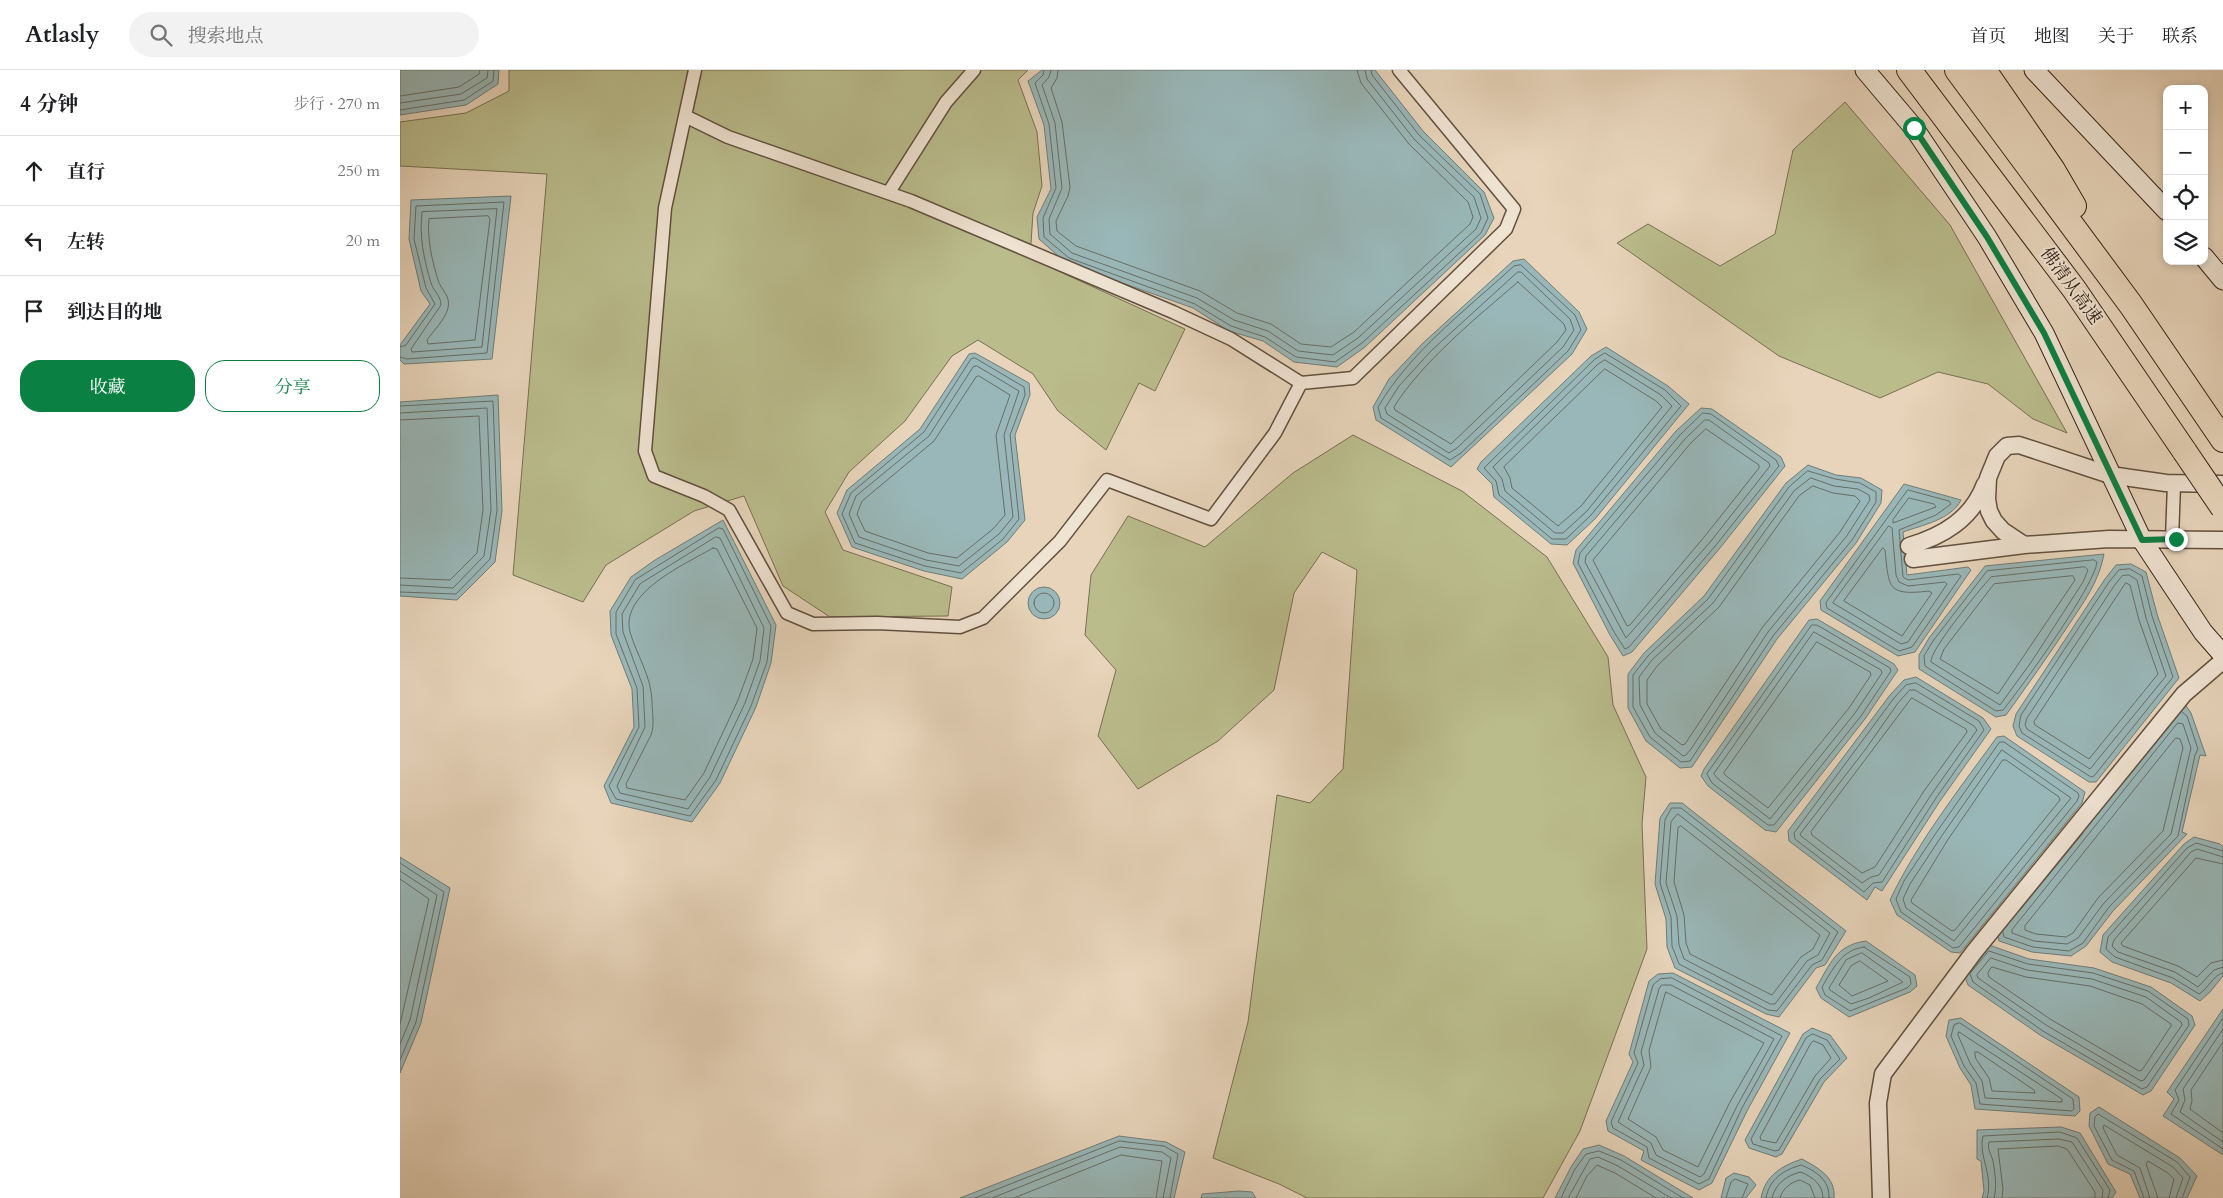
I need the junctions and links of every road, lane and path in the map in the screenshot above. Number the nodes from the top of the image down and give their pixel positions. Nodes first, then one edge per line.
1 (695, 70) edge
2 (974, 70) edge
3 (1399, 70) edge
4 (1865, 70) edge
5 (1909, 70) edge
6 (1957, 70) edge
7 (1984, 70) edge
8 (2034, 70) edge
9 (685, 116) junction
10 (889, 192) junction
11 (2163, 207) edge
12 (2208, 261) edge
13 (2223, 280) edge
14 (2131, 305) junction
15 (1301, 383) junction
16 (2223, 440) edge
17 (2110, 475) junction
18 (1988, 478) junction
19 (2174, 484) junction
20 (2223, 484) edge
21 (2223, 508) edge
22 (2172, 539) junction
23 (2142, 540) junction
24 (2223, 540) edge
25 (2024, 545) junction
26 (2222, 664) edge
27 (1881, 1198) edge

1 - 9 street
2 - 10 street
3 - 15 street
4 - 17 main road
5 - 21 highway, 佛清从高速, bridge
6 - 14 highway, 佛清从高速
7 - 14 highway
8 - 11 main road
9 - 10 street
9 - 15 street
10 - 15 street
12 - 13 main road
14 - 16 highway, 佛清从高速
17 - 18 street
17 - 19 street
17 - 23 main road
18 - 25 street
18 - 25 street
19 - 20 street
19 - 22 street
22 - 23 street
22 - 24 street
23 - 25 street
23 - 26 main road
26 - 27 street

